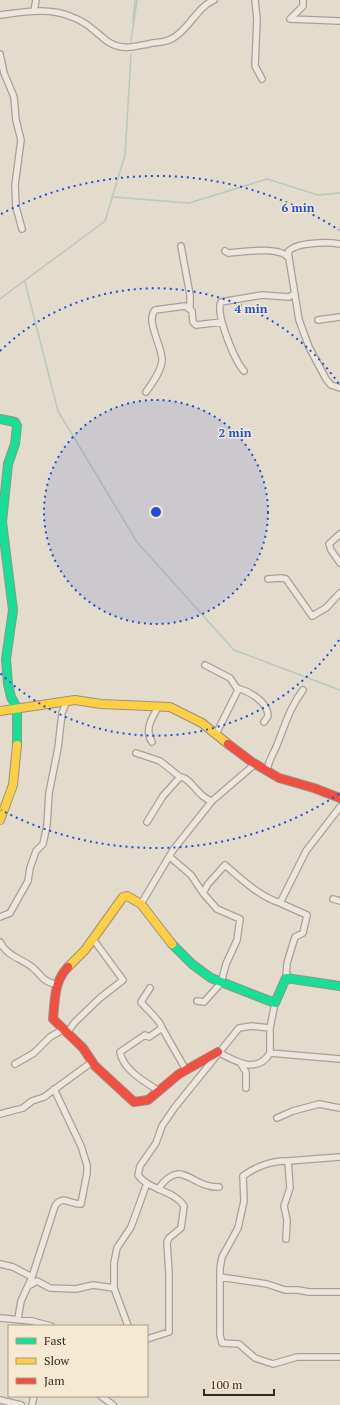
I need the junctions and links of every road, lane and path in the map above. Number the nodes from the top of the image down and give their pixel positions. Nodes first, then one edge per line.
1 (36, 0) edge
2 (213, 0) edge
3 (255, 0) edge
4 (304, 0) edge
5 (34, 11) junction
6 (0, 15) edge
7 (340, 21) edge
8 (0, 54) edge
9 (262, 79) dead end
10 (22, 229) dead end
11 (340, 244) edge
12 (181, 246) dead end
13 (225, 251) dead end
14 (288, 257) junction
15 (294, 294) junction
16 (190, 308) junction
17 (340, 317) edge
18 (318, 320) dead end
19 (222, 322) junction
20 (244, 371) dead end
21 (340, 388) edge
22 (146, 392) dead end
23 (0, 419) edge
24 (340, 534) edge
25 (340, 563) edge
26 (268, 579) dead end
27 (339, 597) edge
28 (205, 665) dead end
29 (236, 688) junction
30 (303, 690) dead end
31 (67, 701) junction
32 (159, 706) junction
33 (17, 708) junction
34 (0, 711) edge
35 (264, 722) dead end
36 (216, 734) junction
37 (152, 742) dead end
38 (136, 753) dead end
39 (255, 764) junction
40 (267, 771) junction
41 (180, 776) junction
42 (340, 798) edge
43 (212, 801) junction
44 (340, 807) edge
45 (0, 820) edge
46 (146, 822) dead end
47 (170, 857) junction
48 (203, 893) junction
49 (333, 899) dead end
50 (340, 900) edge
51 (280, 903) junction
52 (141, 904) junction
53 (0, 917) edge
54 (93, 939) junction
55 (0, 942) edge
56 (286, 978) junction
57 (221, 983) junction
58 (56, 985) junction
59 (340, 986) edge
60 (150, 988) dead end
61 (197, 1001) dead end
62 (275, 1002) junction
63 (162, 1028) junction
64 (270, 1028) junction
65 (66, 1031) junction
66 (218, 1052) junction
67 (270, 1053) junction
68 (340, 1059) edge
69 (92, 1062) junction
70 (15, 1064) dead end
71 (240, 1064) junction
72 (186, 1070) junction
73 (246, 1088) dead end
74 (54, 1089) junction
75 (159, 1091) junction
76 (340, 1108) edge
77 (0, 1114) edge
78 (277, 1118) dead end
79 (340, 1157) edge
80 (288, 1161) junction
81 (147, 1183) junction
82 (219, 1187) dead end
83 (158, 1189) junction
84 (286, 1239) dead end
85 (0, 1264) edge
86 (220, 1277) junction
87 (32, 1278) junction
88 (114, 1288) junction
89 (26, 1290) junction
90 (340, 1292) edge
91 (0, 1318) edge
92 (18, 1319) junction
93 (45, 1325) edge
94 (128, 1325) edge
95 (148, 1339) edge
96 (340, 1357) edge
97 (102, 1397) edge
98 (0, 1400) edge
99 (21, 1405) edge
100 (112, 1405) edge

1 - 5 street
2 - 5 street
3 - 9 street
4 - 7 street
5 - 6 street
8 - 10 street
11 - 14 street
12 - 16 street
13 - 14 street
14 - 15 street
15 - 19 street
15 - 21 street
16 - 19 street
16 - 22 street
17 - 18 street
19 - 20 street
23 - 33 street
24 - 25 street
26 - 27 street
28 - 29 street
29 - 35 street
29 - 36 street
30 - 40 street
31 - 32 street
31 - 33 street
31 - 53 street
32 - 36 street
32 - 37 street
33 - 34 street
33 - 45 street
36 - 39 street
38 - 41 street
39 - 40 street
39 - 43 street
40 - 42 street
41 - 43 street
41 - 46 street
43 - 47 street
44 - 51 street
47 - 48 street
47 - 52 street
48 - 51 street
48 - 57 street
49 - 50 street
51 - 56 street
52 - 54 street
52 - 57 street
54 - 58 street
54 - 65 street
55 - 58 street
56 - 59 street
56 - 62 street
57 - 61 street
57 - 62 street
58 - 65 street
60 - 63 street
62 - 64 street
63 - 72 street
63 - 75 street
64 - 66 street
64 - 67 street
65 - 69 street
65 - 70 street
66 - 71 street
66 - 72 street
66 - 81 street
67 - 68 street
67 - 71 street
69 - 74 street
69 - 75 street
71 - 73 street
72 - 75 street
74 - 77 street
74 - 87 street
76 - 78 street
79 - 80 street
80 - 84 street
80 - 86 street
81 - 83 street
81 - 88 street
82 - 83 street
83 - 95 street
85 - 87 street
86 - 90 street
86 - 96 street
87 - 89 street
88 - 89 street
88 - 94 street
89 - 92 street
91 - 92 street
92 - 93 street
97 - 100 street
98 - 99 street

